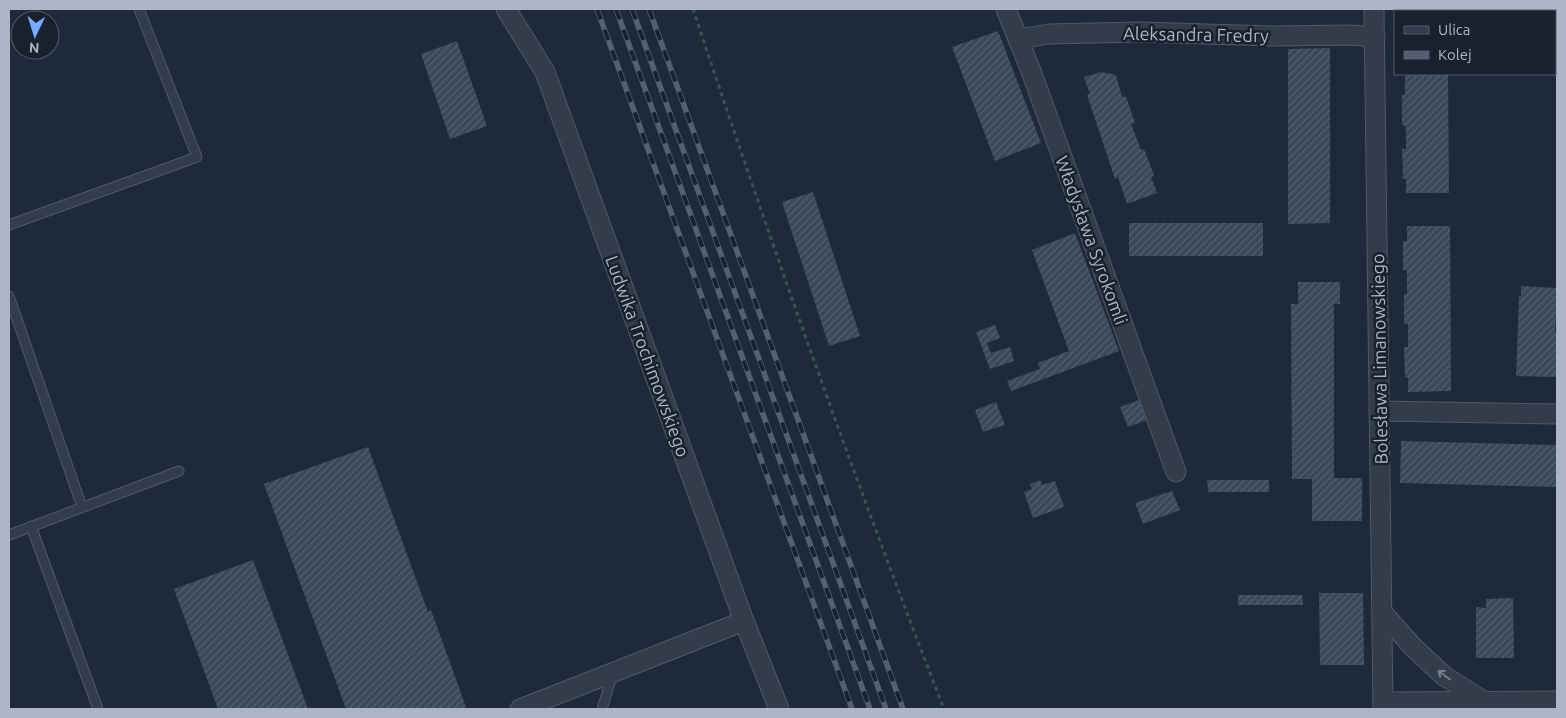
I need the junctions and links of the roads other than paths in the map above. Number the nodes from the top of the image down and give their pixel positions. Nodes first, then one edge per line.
1 (139, 9) edge
2 (506, 9) edge
3 (1006, 9) edge
4 (1374, 9) edge
5 (1375, 37) junction
6 (1018, 39) junction
7 (9, 225) edge
8 (9, 296) edge
9 (1379, 411) junction
10 (1557, 414) edge
11 (179, 471) dead end
12 (1176, 472) dead end
13 (82, 507) junction
14 (31, 526) junction
15 (9, 535) edge
16 (1382, 612) junction
17 (744, 621) junction
18 (613, 673) junction
19 (1557, 701) edge
20 (1485, 702) junction
21 (1383, 706) edge
22 (98, 709) edge
23 (520, 709) edge
24 (602, 709) edge
25 (779, 709) edge

1 - 7 lane
2 - 17 street, Ludwika Trochimowskiego
3 - 6 street, Władysława Syrokomli
4 - 5 street, Bolesława Limanowskiego
5 - 6 street, Aleksandra Fredry
5 - 9 street, Bolesława Limanowskiego
6 - 12 street, Władysława Syrokomli
8 - 13 lane
9 - 10 street
9 - 16 street, Bolesława Limanowskiego
11 - 13 lane
13 - 14 lane
14 - 15 lane
14 - 22 lane
20 -> 16 street
16 - 21 street, Bolesława Limanowskiego
17 - 18 street
17 - 25 street, Ludwika Trochimowskiego
18 - 23 street
18 - 24 lane
19 - 20 street
20 - 21 street

